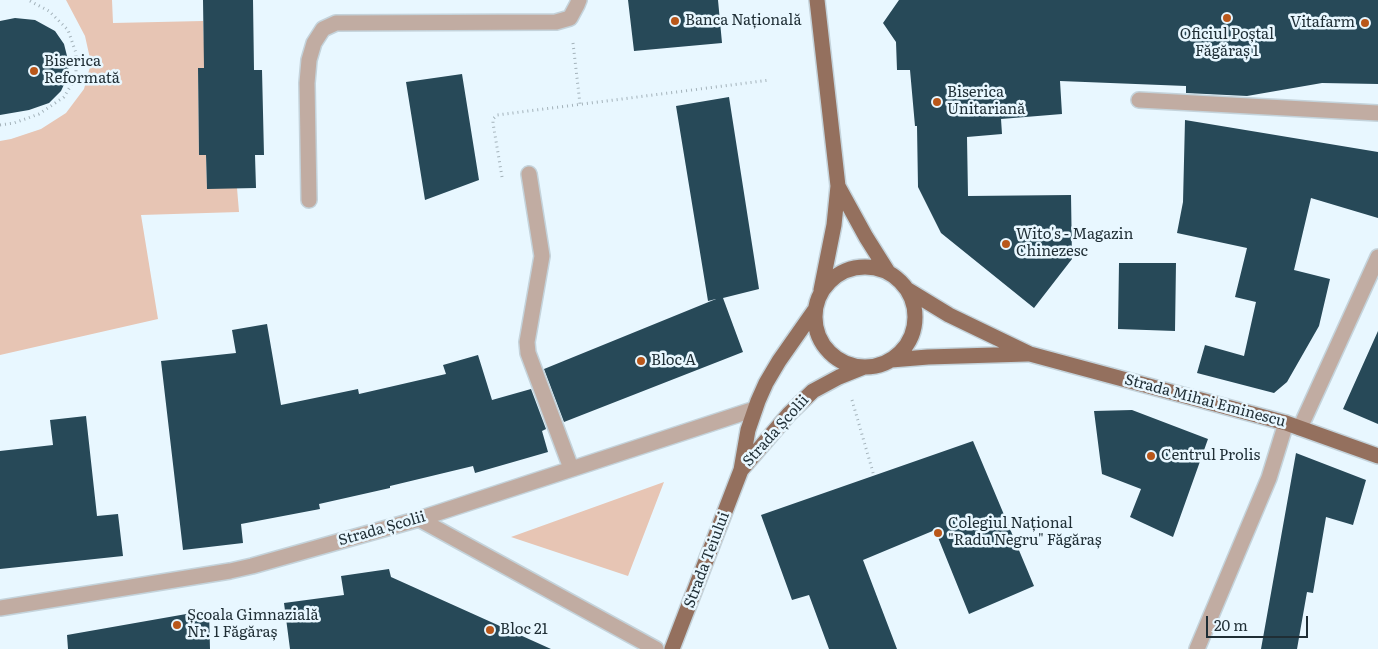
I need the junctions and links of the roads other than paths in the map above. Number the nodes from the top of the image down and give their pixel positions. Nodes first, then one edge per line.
1 (579, 0) edge
2 (817, 0) edge
3 (1139, 100) dead end
4 (1378, 113) edge
5 (529, 174) dead end
6 (838, 186) junction
7 (309, 200) dead end
8 (1378, 257) edge
9 (888, 272) junction
10 (908, 290) junction
11 (821, 291) junction
12 (814, 311) junction
13 (1030, 354) junction
14 (891, 360) junction
15 (865, 367) junction
16 (755, 409) junction
17 (1293, 426) junction
18 (1378, 456) edge
19 (571, 468) junction
20 (741, 470) junction
21 (419, 518) junction
22 (0, 608) edge
23 (656, 649) edge
24 (672, 649) edge
25 (1197, 649) edge

1 - 7 street
2 - 6 main road
3 - 4 street
5 - 19 street
6 - 9 main road
6 - 11 main road
8 - 17 street
9 - 10 main road
9 - 11 main road
10 - 13 main road, Strada Mihai Eminescu
10 - 14 main road
11 - 12 main road
12 - 15 main road
12 - 16 main road, Strada Școlii
13 - 14 main road, Strada Mihai Eminescu
13 - 17 main road, Strada Mihai Eminescu
14 - 15 main road
15 - 20 main road, Strada Școlii
16 - 19 street, Strada Școlii
16 - 20 main road, Strada Școlii
17 - 18 main road, Strada Mihai Eminescu
17 - 25 street
19 - 21 street, Strada Școlii
20 - 24 main road, Strada Teiului
21 - 22 street, Strada Școlii
21 - 23 street

